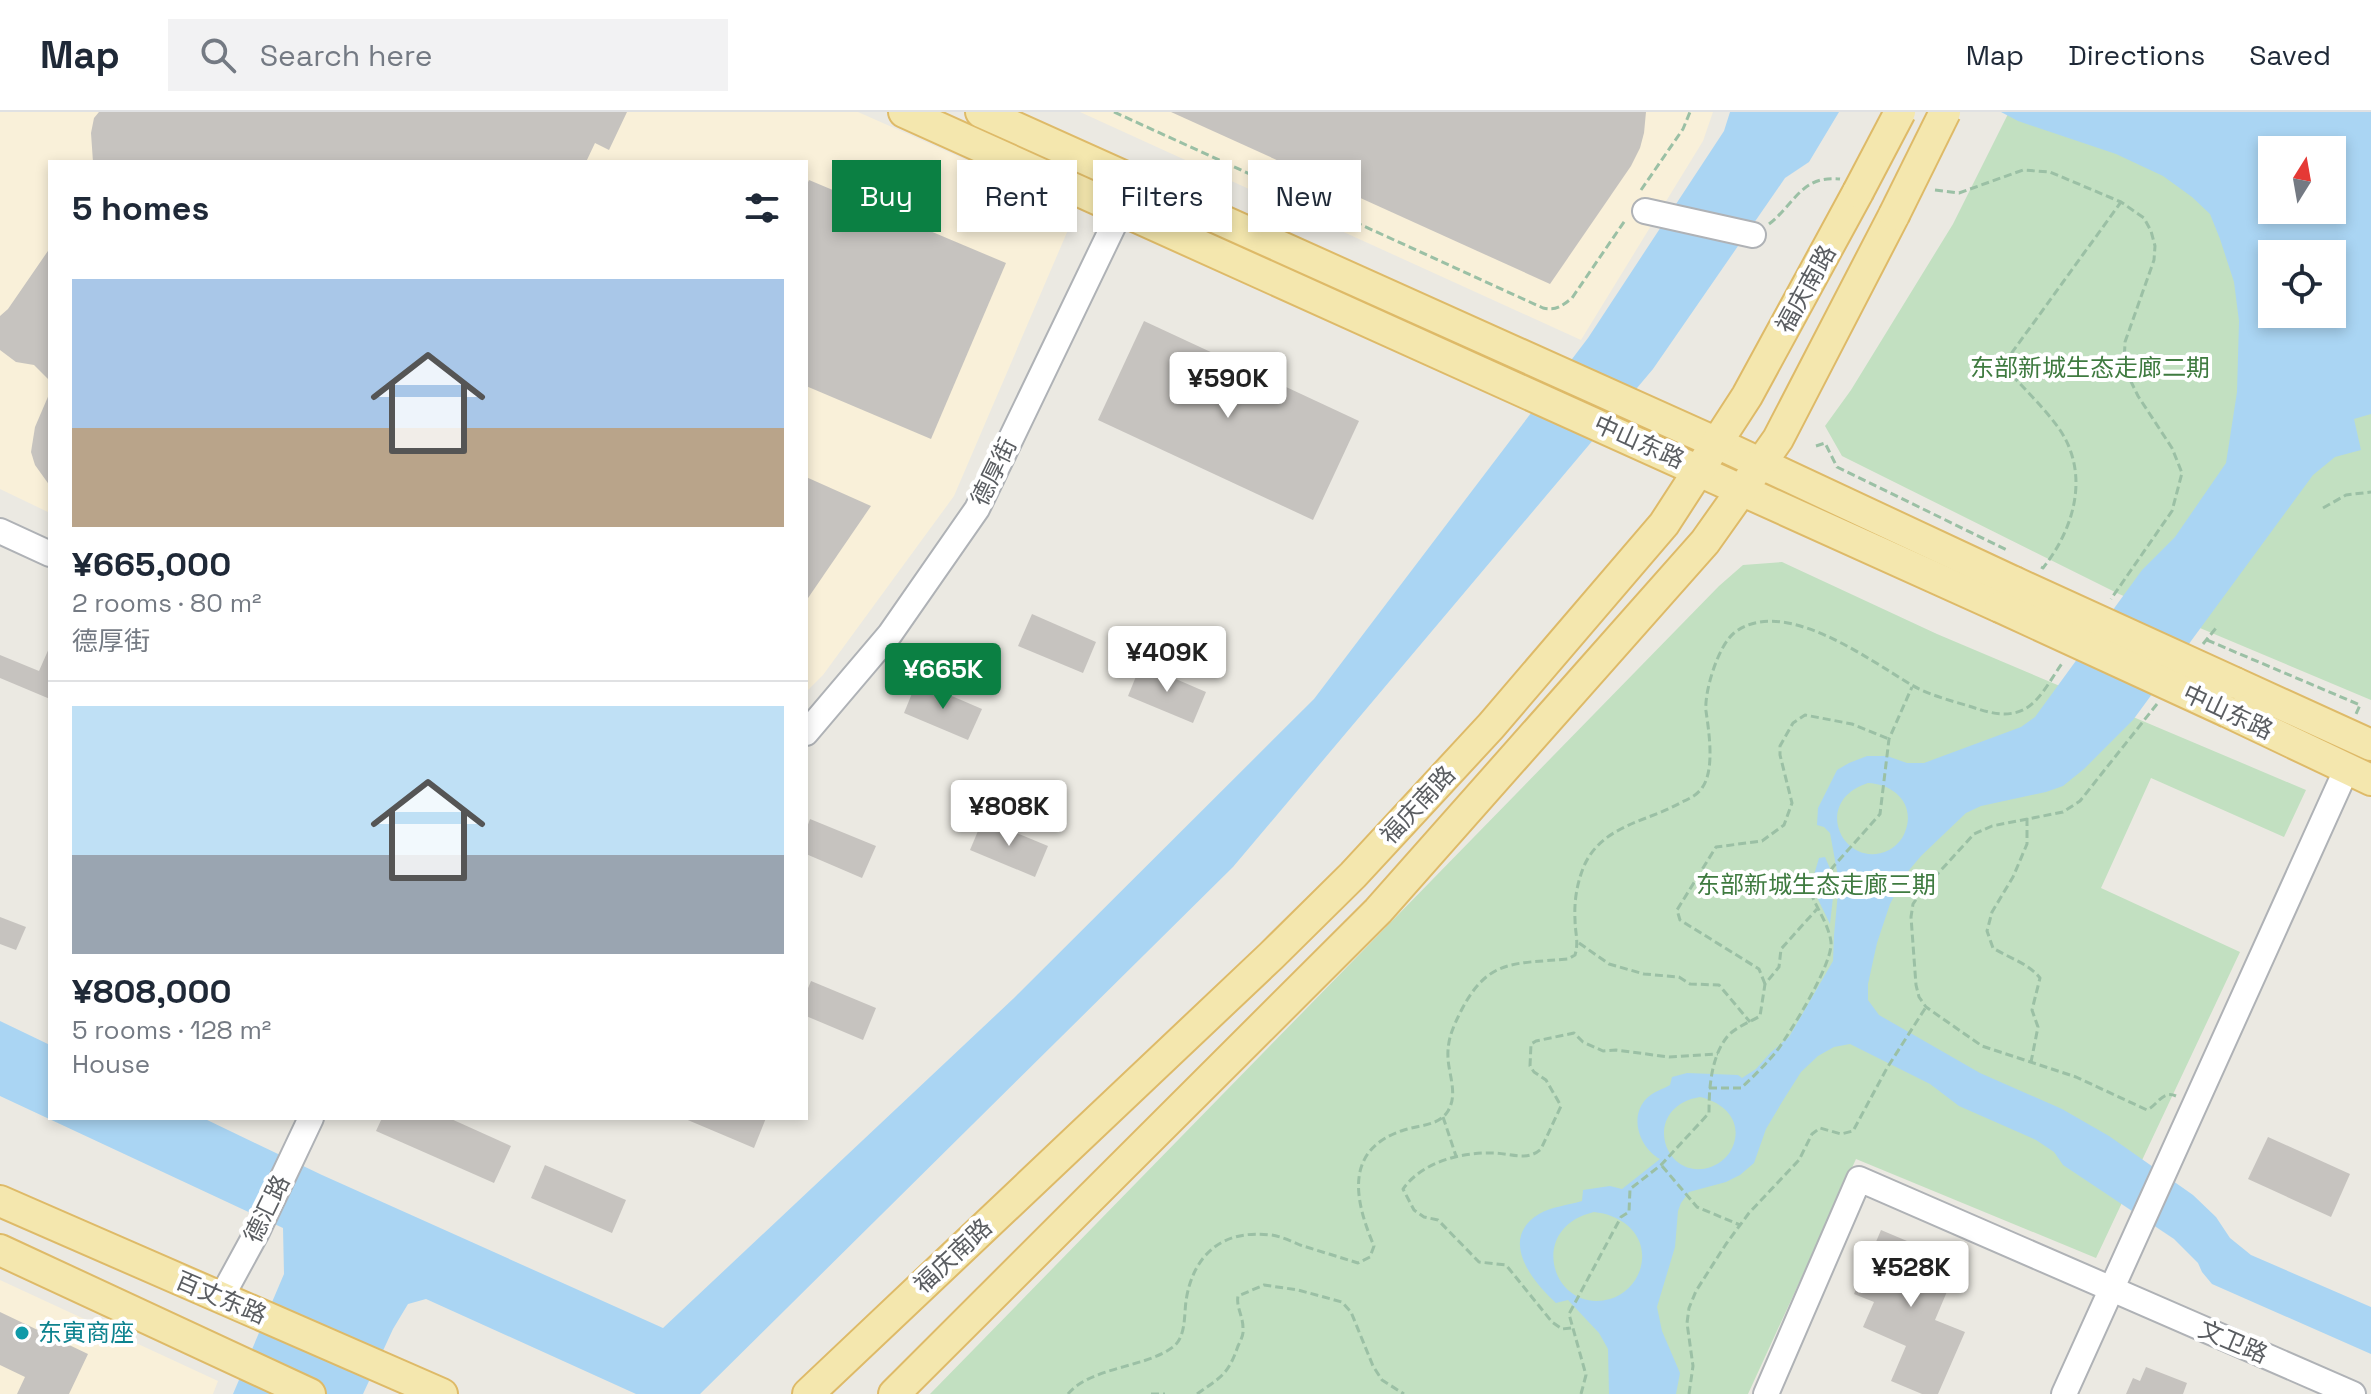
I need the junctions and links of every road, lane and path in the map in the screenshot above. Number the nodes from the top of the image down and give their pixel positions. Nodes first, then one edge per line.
1 (904, 112) edge
2 (981, 112) edge
3 (1114, 112) edge
4 (1690, 112) edge
5 (1900, 112) edge
6 (1945, 112) edge
7 (1093, 162) edge
8 (1850, 186) junction
9 (1930, 189) dead end
10 (1093, 196) edge
11 (2121, 202) junction
12 (1640, 208) junction
13 (1232, 225) edge
14 (1110, 232) edge
15 (1172, 232) edge
16 (1753, 235) joint
17 (1717, 443) junction
18 (1816, 446) dead end
19 (1761, 463) junction
20 (1700, 469) junction
21 (1743, 489) junction
22 (2371, 492) edge
23 (2323, 508) dead end
24 (0, 531) edge
25 (48, 553) edge
26 (2015, 576) junction
27 (2106, 606) dead end
28 (2216, 628) dead end
29 (2207, 640) junction
30 (2197, 652) dead end
31 (2071, 653) dead end
32 (1912, 686) junction
33 (2231, 697) junction
34 (2158, 702) dead end
35 (808, 731) edge
36 (1889, 739) junction
37 (2360, 739) edge
38 (2359, 774) edge
39 (2027, 818) junction
40 (1817, 909) junction
41 (1579, 943) junction
42 (1765, 984) junction
43 (1926, 1007) junction
44 (1750, 1022) junction
45 (1718, 1054) junction
46 (2031, 1062) junction
47 (1709, 1088) junction
48 (2194, 1104) junction
49 (1443, 1117) junction
50 (310, 1120) edge
51 (1456, 1157) junction
52 (1661, 1165) junction
53 (0, 1201) edge
54 (1740, 1225) junction
55 (0, 1250) edge
56 (2113, 1290) junction
57 (221, 1298) junction
58 (1571, 1328) junction
59 (310, 1394) edge
60 (442, 1394) edge
61 (808, 1394) edge
62 (894, 1394) edge
63 (1068, 1394) edge
64 (1151, 1394) edge
65 (1165, 1394) edge
66 (1197, 1394) edge
67 (1404, 1394) edge
68 (1581, 1394) edge
69 (1689, 1394) edge
70 (1766, 1394) edge
71 (2064, 1394) edge
72 (2353, 1394) edge

1 - 10 main road, 中山东路
2 - 7 main road, 中山东路
3 - 12 path
4 - 12 path
5 - 8 main road, 福庆南路, bridge
6 - 19 main road, 福庆南路, bridge
8 - 16 path
8 - 17 main road, 福庆南路
9 - 11 path
11 - 26 path
11 - 27 path
12 - 16 street
13 - 17 main road, 中山东路
14 - 35 street, 德厚街
15 - 20 main road, 中山东路
17 - 19 main road, 中山东路
17 - 20 main road, 福庆南路
18 - 26 path
19 - 21 main road, 福庆南路
19 - 26 main road, 中山东路
20 - 21 main road, 中山东路
20 - 61 main road, 福庆南路
21 - 26 main road, 中山东路
21 - 62 main road, 福庆南路
22 - 23 path
24 - 25 street
26 - 33 main road, 中山东路, bridge
28 - 29 path
29 - 30 path
29 - 37 path
31 - 32 path
32 - 36 path
32 - 41 path
33 - 37 main road, 中山东路
33 - 38 main road, 中山东路
34 - 39 path
36 - 40 path
36 - 42 path
38 - 48 street
39 - 43 path
39 - 46 path
40 - 42 path
40 - 47 path
41 - 44 path
41 - 49 path
42 - 44 path
43 - 46 path
43 - 54 path
44 - 45 path
45 - 47 path
45 - 51 path
46 - 48 path
47 - 52 path
48 - 56 street
49 - 51 path
49 - 63 path
50 - 57 street, 德汇路
51 - 58 path
52 - 54 path
52 - 58 path
53 - 57 main road, 百丈东路
54 - 69 path
55 - 59 main road, 百丈东路
56 - 70 street, 文卫路
56 - 71 street
56 - 72 street, 文卫路
57 - 60 main road, 百丈东路
58 - 68 path
64 - 65 path
66 - 67 path

